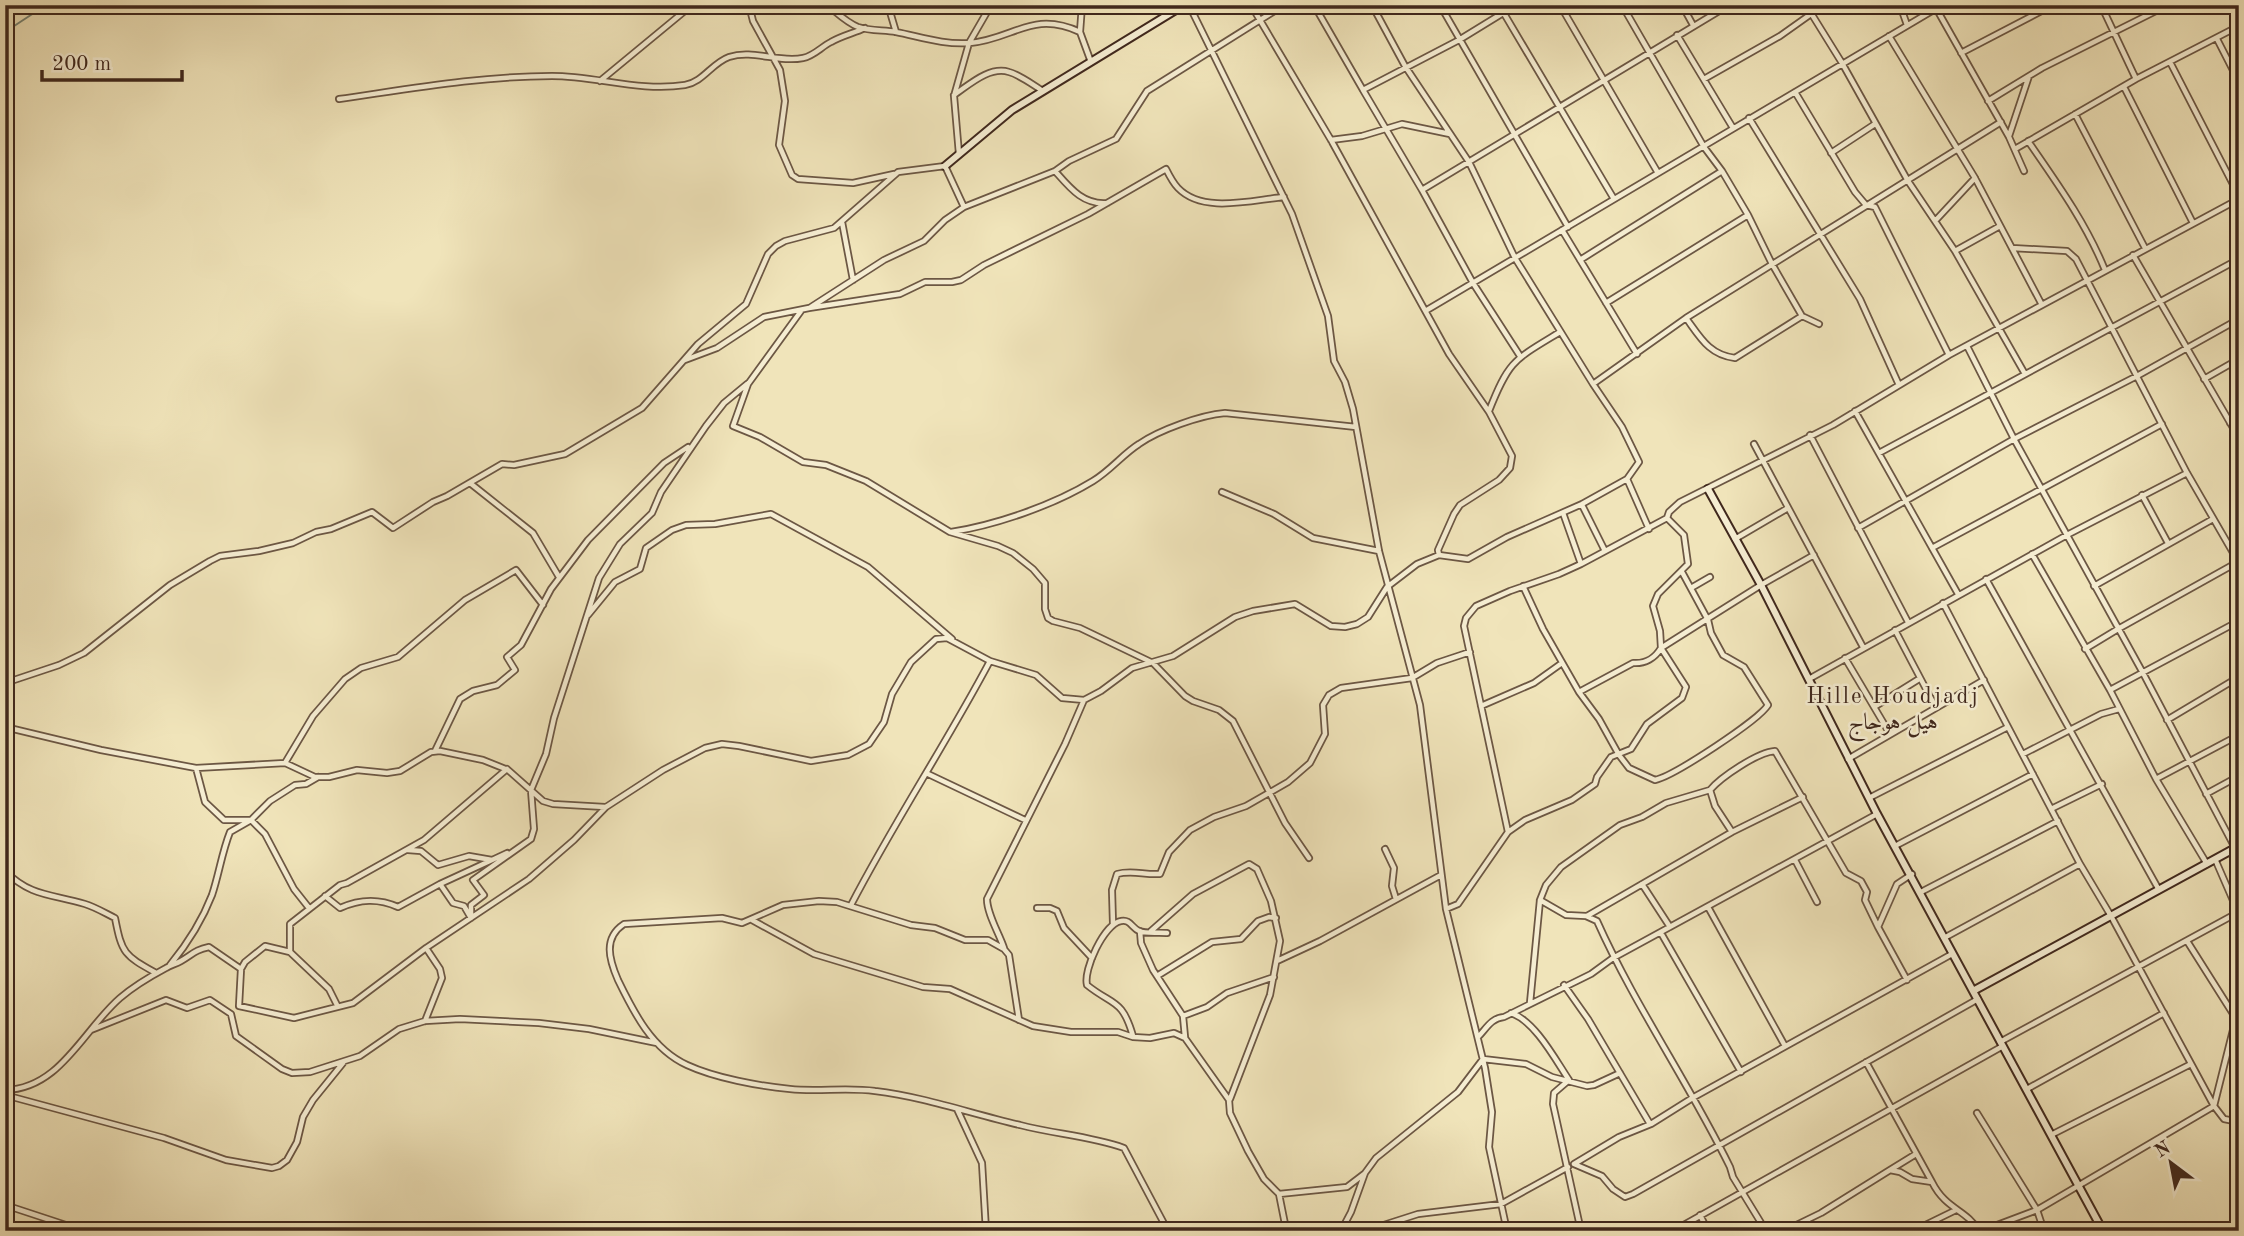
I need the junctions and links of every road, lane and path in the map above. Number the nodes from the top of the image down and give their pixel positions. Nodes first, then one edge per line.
1 (692, 5) edge
2 (749, 5) edge
3 (827, 5) edge
4 (888, 5) edge
5 (991, 5) edge
6 (1082, 5) edge
7 (1186, 5) edge
8 (1251, 5) edge
9 (1284, 5) edge
10 (1314, 5) edge
11 (1372, 5) edge
12 (1440, 5) edge
13 (1499, 5) edge
14 (1516, 5) edge
15 (1560, 5) edge
16 (1622, 5) edge
17 (1682, 5) edge
18 (1729, 5) edge
19 (1805, 5) edge
20 (1900, 5) edge
21 (1942, 5) edge
22 (2053, 5) edge
23 (2101, 5) edge
24 (2168, 5) edge
25 (1936, 8) junction
26 (1503, 13) junction
27 (1811, 14) junction
28 (1259, 20) junction
29 (1693, 25) junction
30 (1907, 25) junction
31 (2239, 26) edge
32 (865, 29) junction
33 (896, 32) junction
34 (1080, 32) junction
35 (2114, 32) junction
36 (1677, 35) junction
37 (1889, 36) junction
38 (2217, 39) junction
39 (1458, 40) junction
40 (969, 43) junction
41 (1212, 52) junction
42 (1650, 52) junction
43 (1961, 53) junction
44 (774, 59) junction
45 (1091, 62) junction
46 (2170, 62) junction
47 (1842, 63) junction
48 (1405, 66) junction
49 (2029, 76) junction
50 (1604, 79) junction
51 (1704, 79) junction
52 (2136, 79) junction
53 (599, 81) junction
54 (2239, 82) edge
55 (2124, 87) junction
56 (1363, 90) junction
57 (1043, 91) junction
58 (1795, 92) junction
59 (954, 96) junction
60 (339, 99) dead end
61 (1988, 100) junction
62 (1559, 107) junction
63 (2075, 114) junction
64 (1749, 118) junction
65 (2001, 122) junction
66 (1875, 124) junction
67 (1733, 128) junction
68 (1386, 131) junction
69 (1451, 134) junction
70 (1514, 135) junction
71 (2009, 136) junction
72 (1331, 140) junction
73 (2028, 141) junction
74 (1703, 147) junction
75 (1957, 149) junction
76 (2015, 149) junction
77 (1831, 153) junction
78 (959, 154) junction
79 (1469, 162) junction
80 (945, 166) junction
81 (2024, 170) dead end
82 (1055, 171) junction
83 (1722, 171) junction
84 (898, 172) junction
85 (1658, 173) junction
86 (1975, 178) junction
87 (1908, 181) junction
88 (1422, 190) junction
89 (1126, 192) junction
90 (1284, 197) junction
91 (2239, 197) edge
92 (1614, 199) junction
93 (1866, 205) junction
94 (964, 207) junction
95 (1748, 215) junction
96 (1935, 221) junction
97 (842, 222) junction
98 (2193, 223) junction
99 (2000, 226) junction
100 (1568, 227) junction
101 (1562, 230) junction
102 (1821, 234) junction
103 (2012, 248) junction
104 (2146, 248) junction
105 (1955, 251) junction
106 (2133, 255) junction
107 (1515, 258) junction
108 (2239, 259) edge
109 (1580, 260) junction
110 (1772, 264) junction
111 (2105, 270) junction
112 (2087, 279) junction
113 (853, 280) junction
114 (1473, 283) junction
115 (2159, 302) junction
116 (1606, 303) junction
117 (2042, 305) junction
118 (809, 307) junction
119 (1427, 310) junction
120 (801, 311) junction
121 (1802, 316) junction
122 (1686, 318) junction
123 (2239, 319) edge
124 (1819, 324) dead end
125 (2112, 329) junction
126 (1998, 330) junction
127 (1560, 332) junction
128 (1967, 346) junction
129 (2186, 348) junction
130 (1637, 354) junction
131 (1949, 355) junction
132 (1520, 356) junction
133 (2239, 359) edge
134 (684, 361) junction
135 (2025, 374) junction
136 (2137, 376) junction
137 (2204, 379) junction
138 (748, 384) junction
139 (1593, 384) junction
140 (1899, 385) junction
141 (1991, 394) junction
142 (1855, 411) junction
143 (1489, 412) junction
144 (2239, 418) edge
145 (2230, 423) junction
146 (2162, 424) junction
147 (1356, 428) junction
148 (1810, 435) junction
149 (2014, 439) junction
150 (2239, 439) edge
151 (692, 444) junction
152 (1754, 444) dead end
153 (1879, 453) junction
154 (1763, 460) junction
155 (2187, 473) junction
156 (1627, 479) junction
157 (470, 483) junction
158 (1707, 489) junction
159 (2041, 489) junction
160 (1222, 492) dead end
161 (2142, 495) junction
162 (1905, 500) junction
163 (1582, 504) junction
164 (1788, 508) junction
165 (1563, 513) junction
166 (1667, 519) junction
167 (2213, 519) junction
168 (1858, 528) junction
169 (1649, 529) junction
170 (950, 532) junction
171 (2067, 535) junction
172 (1735, 539) junction
173 (2168, 543) junction
174 (1931, 548) junction
175 (1379, 551) junction
176 (1605, 551) junction
177 (2032, 554) junction
178 (1438, 555) junction
179 (1814, 555) junction
180 (2239, 562) edge
181 (1581, 564) junction
182 (1682, 572) junction
183 (559, 577) junction
184 (1710, 577) dead end
185 (1986, 579) junction
186 (1761, 585) junction
187 (1523, 586) junction
188 (2094, 586) junction
189 (1387, 587) junction
190 (1690, 588) junction
191 (1958, 594) junction
192 (1943, 603) junction
193 (543, 605) junction
194 (585, 619) junction
195 (1708, 620) junction
196 (2239, 621) edge
197 (1909, 622) junction
198 (2118, 629) junction
199 (1895, 630) junction
200 (955, 641) junction
201 (1661, 648) junction
202 (1863, 648) junction
203 (2085, 649) junction
204 (1470, 652) junction
205 (1845, 658) junction
206 (989, 661) junction
207 (1153, 663) junction
208 (1562, 663) junction
209 (2143, 673) junction
210 (2239, 677) edge
211 (1412, 678) junction
212 (1919, 679) junction
213 (1808, 680) junction
214 (1984, 680) junction
215 (5, 683) edge
216 (2110, 690) junction
217 (1579, 692) junction
218 (1084, 700) junction
219 (1481, 706) junction
220 (1874, 707) junction
221 (1936, 708) junction
222 (2119, 709) junction
223 (2167, 720) junction
224 (5, 727) edge
225 (2008, 727) junction
226 (2071, 731) junction
227 (1890, 734) junction
228 (2239, 735) edge
229 (434, 752) junction
230 (2023, 754) junction
231 (1619, 755) junction
232 (1848, 759) junction
233 (2188, 761) junction
234 (285, 763) junction
235 (196, 768) junction
236 (507, 769) junction
237 (926, 774) junction
238 (2033, 774) junction
239 (2239, 776) edge
240 (319, 777) junction
241 (2157, 779) junction
242 (2102, 784) junction
243 (531, 790) junction
244 (1710, 790) junction
245 (1270, 792) junction
246 (2205, 794) junction
247 (1802, 797) junction
248 (1869, 798) junction
249 (606, 807) junction
250 (2051, 809) junction
251 (1877, 814) junction
252 (251, 820) junction
253 (1025, 820) junction
254 (2057, 821) junction
255 (1508, 832) junction
256 (1732, 832) junction
257 (1829, 841) junction
258 (1895, 846) junction
259 (2237, 847) edge
260 (1385, 849) dead end
261 (405, 850) junction
262 (511, 852) junction
263 (1309, 859) dead end
264 (2215, 859) junction
265 (492, 860) junction
266 (1795, 860) junction
267 (2080, 864) junction
268 (2207, 864) junction
269 (5, 872) edge
270 (1912, 874) junction
271 (1441, 875) junction
272 (440, 884) junction
273 (1642, 884) junction
274 (2159, 890) junction
275 (1921, 892) junction
276 (325, 896) junction
277 (1396, 899) junction
278 (1540, 900) junction
279 (1817, 902) dead end
280 (851, 905) junction
281 (1708, 907) junction
282 (309, 908) junction
283 (1037, 908) dead end
284 (1446, 909) junction
285 (2238, 912) edge
286 (1586, 916) junction
287 (2111, 916) junction
288 (471, 918) junction
289 (1276, 918) junction
290 (751, 920) junction
291 (1113, 924) junction
292 (1670, 927) junction
293 (1878, 927) junction
294 (1140, 931) junction
295 (1151, 931) junction
296 (1661, 932) junction
297 (1167, 933) dead end
298 (1944, 938) junction
299 (2187, 941) junction
300 (426, 948) junction
301 (1004, 949) junction
302 (290, 952) junction
303 (1952, 954) junction
304 (1092, 958) junction
305 (1613, 958) junction
306 (1277, 961) junction
307 (169, 966) junction
308 (2139, 967) junction
309 (240, 969) junction
310 (157, 973) junction
311 (1157, 975) junction
312 (1274, 977) junction
313 (1907, 980) junction
314 (1564, 985) junction
315 (1973, 991) junction
316 (1978, 999) junction
317 (1530, 1004) junction
318 (338, 1006) junction
319 (2238, 1008) edge
320 (1511, 1013) junction
321 (2164, 1013) junction
322 (1184, 1016) junction
323 (2236, 1018) junction
324 (1019, 1020) junction
325 (425, 1021) junction
326 (87, 1032) junction
327 (1133, 1037) junction
328 (1478, 1037) junction
329 (1185, 1038) junction
330 (657, 1043) junction
331 (2001, 1044) junction
332 (1785, 1046) junction
333 (1483, 1059) junction
334 (343, 1062) junction
335 (1866, 1062) junction
336 (2191, 1064) junction
337 (1741, 1072) junction
338 (1620, 1073) junction
339 (1569, 1080) junction
340 (5, 1090) edge
341 (2026, 1090) junction
342 (5, 1095) edge
343 (1694, 1097) junction
344 (1229, 1100) junction
345 (2214, 1106) junction
346 (957, 1108) junction
347 (1893, 1109) junction
348 (1977, 1113) dead end
349 (2239, 1122) edge
350 (1650, 1124) junction
351 (2050, 1136) junction
352 (1718, 1144) junction
353 (1916, 1154) junction
354 (1574, 1164) junction
355 (1567, 1167) junction
356 (1890, 1170) junction
357 (1365, 1173) junction
358 (1932, 1182) junction
359 (2077, 1185) junction
360 (1742, 1191) junction
361 (1279, 1194) junction
362 (1501, 1204) junction
363 (5, 1205) edge
364 (1956, 1210) junction
365 (2037, 1210) junction
366 (1700, 1215) junction
367 (2239, 1226) edge
368 (1920, 1229) edge
369 (84, 1231) edge
370 (986, 1231) edge
371 (1168, 1231) edge
372 (1289, 1231) edge
373 (1341, 1231) edge
374 (1364, 1231) edge
375 (1507, 1231) edge
376 (1581, 1231) edge
377 (1673, 1231) edge
378 (1708, 1231) edge
379 (1766, 1231) edge
380 (1784, 1231) edge
381 (1913, 1231) edge
382 (1979, 1231) edge
383 (1990, 1231) edge
384 (2044, 1231) edge
385 (2103, 1231) edge
386 (2224, 1231) edge

1 - 53 street
2 - 44 street
3 - 32 street
4 - 33 street
5 - 40 street
6 - 34 street
7 - 41 street
7 - 45 street
8 - 28 street
9 - 28 street
10 - 56 street
11 - 48 street
12 - 39 street
13 - 26 street
14 - 26 street
15 - 50 street
16 - 42 street
17 - 29 street
18 - 29 street
19 - 27 street
20 - 30 street
21 - 25 street
22 - 43 street
23 - 35 street
24 - 35 street
25 - 30 street
25 - 43 street
26 - 39 street
26 - 62 street
27 - 47 street
27 - 51 street
28 - 41 street
28 - 72 street
29 - 36 street
30 - 37 street
31 - 38 street
32 - 33 street
32 - 44 street
33 - 40 street
34 - 40 street
34 - 45 street
35 - 49 street
35 - 52 street
36 - 42 street
36 - 51 street
37 - 47 street
37 - 75 street
38 - 46 street
38 - 54 street
39 - 48 street
39 - 70 street
40 - 59 street
41 - 82 street
41 - 90 street
42 - 50 street
42 - 74 street
43 - 61 street
44 - 53 street
44 - 84 street
45 - 57 street
46 - 52 street
46 - 91 street
47 - 58 street
47 - 66 street
48 - 56 street
48 - 69 street
49 - 61 street
49 - 71 street
50 - 62 street
50 - 85 street
51 - 67 street
52 - 55 street
53 - 60 street
55 - 63 street
55 - 98 street
56 - 68 street
57 - 59 street
57 - 78 street
58 - 64 street
58 - 77 street
59 - 78 street
61 - 65 street
62 - 70 street
62 - 92 street
63 - 73 street
63 - 104 street
64 - 67 street
64 - 102 street
65 - 71 street
65 - 75 street
66 - 77 street
66 - 87 street
67 - 74 street
68 - 69 street
68 - 72 street
68 - 88 street
69 - 79 street
70 - 79 street
70 - 100 street
71 - 76 street
72 - 119 street
73 - 76 street
73 - 111 street
74 - 83 street
74 - 85 street
75 - 86 street
75 - 87 street
76 - 81 street
77 - 93 street
78 - 80 street
79 - 88 street
79 - 107 street
80 - 84 street
80 - 94 street
82 - 89 street
82 - 94 street
83 - 95 street
83 - 109 street
84 - 97 street
85 - 92 street
86 - 96 street
86 - 99 street
87 - 93 street
87 - 96 street
88 - 114 street
89 - 90 street
89 - 118 street
90 - 147 street
91 - 98 street
92 - 100 street
93 - 102 street
93 - 131 street
94 - 113 street
95 - 110 street
95 - 116 street
96 - 105 street
97 - 113 street
97 - 134 street
98 - 104 street
99 - 103 street
99 - 105 street
100 - 101 street
101 - 107 street
101 - 109 street
102 - 110 street
102 - 140 street
103 - 112 street
103 - 117 street
104 - 106 street
105 - 126 street
106 - 111 street
106 - 115 street
107 - 114 street
107 - 127 street
108 - 115 street
109 - 116 street
110 - 121 street
110 - 122 street
111 - 112 street
112 - 117 street
112 - 125 street
113 - 118 street
114 - 119 street
114 - 132 street
115 - 125 street
115 - 129 street
116 - 130 street
117 - 126 street
118 - 120 street
119 - 143 street
120 - 134 street
120 - 138 street
121 - 122 street
121 - 124 street
122 - 130 street
123 - 129 street
125 - 135 street
125 - 136 street
126 - 128 street
126 - 135 street
127 - 132 street
127 - 139 street
128 - 131 street
128 - 141 street
129 - 136 street
129 - 137 street
130 - 139 street
131 - 140 street
132 - 143 street
133 - 137 street
134 - 157 street
135 - 141 street
136 - 146 street
136 - 149 street
137 - 145 street
138 - 151 street
138 - 170 street
139 - 156 street
140 - 142 street
141 - 149 street
141 - 153 street
142 - 148 street
142 - 153 street
143 - 178 street
144 - 145 street
145 - 150 street
146 - 155 street
146 - 159 street
147 - 170 street
147 - 175 street
148 - 154 street
148 - 168 street
149 - 159 street
149 - 162 street
151 - 183 street
151 - 194 street
152 - 154 street
153 - 162 street
154 - 158 street
154 - 164 street
155 - 161 street
155 - 167 street
156 - 163 street
156 - 169 street
157 - 183 street
157 - 215 street
158 - 166 street
158 - 172 street
159 - 171 street
159 - 174 street
160 - 175 street
161 - 171 street
161 - 173 street
162 - 168 street
162 - 174 street
163 - 165 street
163 - 176 street
164 - 172 street
164 - 179 street
165 - 178 street
165 - 181 street
166 - 169 street
166 - 182 street
167 - 173 street
167 - 180 street
168 - 197 street
169 - 176 street
170 - 207 street
171 - 177 street
171 - 188 street
172 - 186 street
173 - 188 street
174 - 191 street
175 - 189 street
176 - 181 street
177 - 185 street
177 - 203 street
178 - 189 street
179 - 186 street
179 - 202 street
180 - 198 street
181 - 187 street
182 - 190 street
182 - 201 street
183 - 193 street
184 - 190 street
185 - 191 street
185 - 226 street
186 - 195 street
186 - 213 street
187 - 204 street
187 - 208 street
188 - 198 street
189 - 207 street
189 - 211 street
190 - 195 street
191 - 192 street
192 - 197 street
192 - 214 street
193 - 229 street
193 - 234 street
194 - 200 street
194 - 243 street
195 - 201 street
195 - 231 street
196 - 209 street
197 - 199 street
198 - 203 street
198 - 209 street
199 - 202 street
199 - 212 street
200 - 206 street
200 - 249 street
201 - 217 street
201 - 231 street
202 - 205 street
203 - 216 street
204 - 211 street
204 - 219 street
205 - 213 street
205 - 220 street
206 - 218 street
206 - 237 street
207 - 218 street
207 - 245 street
208 - 217 street
208 - 219 street
209 - 216 street
209 - 223 street
210 - 223 street
211 - 245 street
211 - 271 street
212 - 220 street
212 - 221 street
213 - 232 street
214 - 221 street
214 - 225 street
216 - 222 street
217 - 231 street
218 - 253 street
219 - 255 street
220 - 227 street
221 - 227 street
222 - 226 street
222 - 241 street
223 - 233 street
224 - 235 street
225 - 230 street
225 - 248 street
226 - 230 street
226 - 242 street
227 - 232 street
228 - 233 street
229 - 236 street
229 - 240 street
230 - 238 street
231 - 255 street
232 - 248 street
233 - 241 street
233 - 246 street
234 - 235 street
234 - 240 street
235 - 252 street
236 - 243 street
236 - 261 street
237 - 253 street
237 - 280 street
238 - 250 street
238 - 258 street
239 - 246 street
240 - 252 street
241 - 268 street
242 - 250 street
242 - 274 street
243 - 249 street
243 - 262 street
244 - 247 street
244 - 256 street
244 - 278 street
245 - 263 street
245 - 291 street
246 - 259 street
247 - 256 street
247 - 257 street
248 - 251 street
249 - 288 street
250 - 254 street
251 - 257 street
251 - 258 street
252 - 282 street
252 - 307 street
253 - 301 street
254 - 267 street
254 - 275 street
255 - 284 street
256 - 273 street
257 - 266 street
257 - 293 street
258 - 270 street
259 - 264 street
260 - 277 street
261 - 265 street
261 - 276 street
262 - 265 street
262 - 288 street
264 - 268 street
264 - 285 street
265 - 272 street
266 - 279 street
266 - 281 street
267 - 287 street
267 - 298 street
268 - 274 street
269 - 310 street
270 - 275 street
270 - 293 street
271 - 277 street
271 - 284 street
272 - 276 street
272 - 288 street
273 - 286 street
273 - 292 street
274 - 287 street
275 - 298 street
276 - 282 street
277 - 306 street
278 - 286 street
278 - 317 street
280 - 290 street
280 - 301 street
281 - 292 street
281 - 332 street
282 - 302 street
283 - 304 street
284 - 328 street
285 - 299 street
286 - 305 street
287 - 308 street
287 - 315 street
288 - 300 street
289 - 295 street
289 - 306 street
289 - 311 street
290 - 324 street
290 - 330 street
291 - 294 street
291 - 304 street
292 - 296 street
293 - 313 street
294 - 295 street
294 - 311 street
295 - 297 street
296 - 305 street
296 - 337 street
298 - 303 street
299 - 308 street
299 - 323 street
300 - 318 street
300 - 325 street
301 - 324 street
302 - 309 street
302 - 318 street
303 - 313 street
303 - 315 street
304 - 327 street
305 - 314 street
305 - 343 street
306 - 312 street
307 - 309 street
307 - 310 street
308 - 321 street
308 - 331 street
309 - 318 street
310 - 326 street
311 - 322 street
312 - 322 street
312 - 344 street
313 - 332 street
314 - 317 street
314 - 338 street
315 - 316 street
316 - 331 street
316 - 335 street
317 - 320 street
319 - 323 street
320 - 328 street
320 - 339 street
321 - 336 street
321 - 341 street
322 - 329 street
323 - 345 street
324 - 327 street
325 - 330 street
325 - 334 street
326 - 334 street
326 - 340 street
327 - 329 street
328 - 333 street
329 - 344 street
330 - 346 street
331 - 341 street
331 - 347 street
332 - 337 street
333 - 339 street
333 - 357 street
333 - 362 street
334 - 342 street
335 - 347 street
335 - 352 street
336 - 345 street
336 - 351 street
337 - 343 street
338 - 339 street
338 - 350 street
339 - 355 street
341 - 351 street
343 - 350 street
343 - 352 street
344 - 361 street
345 - 349 street
345 - 359 street
346 - 370 street
346 - 371 street
347 - 353 street
347 - 360 street
348 - 365 street
350 - 354 street
351 - 359 street
352 - 354 street
352 - 360 street
353 - 356 street
353 - 358 street
354 - 355 street
355 - 362 street
355 - 376 street
356 - 358 street
356 - 380 street
357 - 361 street
357 - 373 street
358 - 364 street
359 - 365 street
359 - 385 street
360 - 366 street
360 - 379 street
361 - 372 street
362 - 374 street
362 - 375 street
363 - 369 street
364 - 368 street
364 - 382 street
365 - 383 street
365 - 384 street
366 - 377 street
366 - 378 street
367 - 386 street
368 - 381 street

